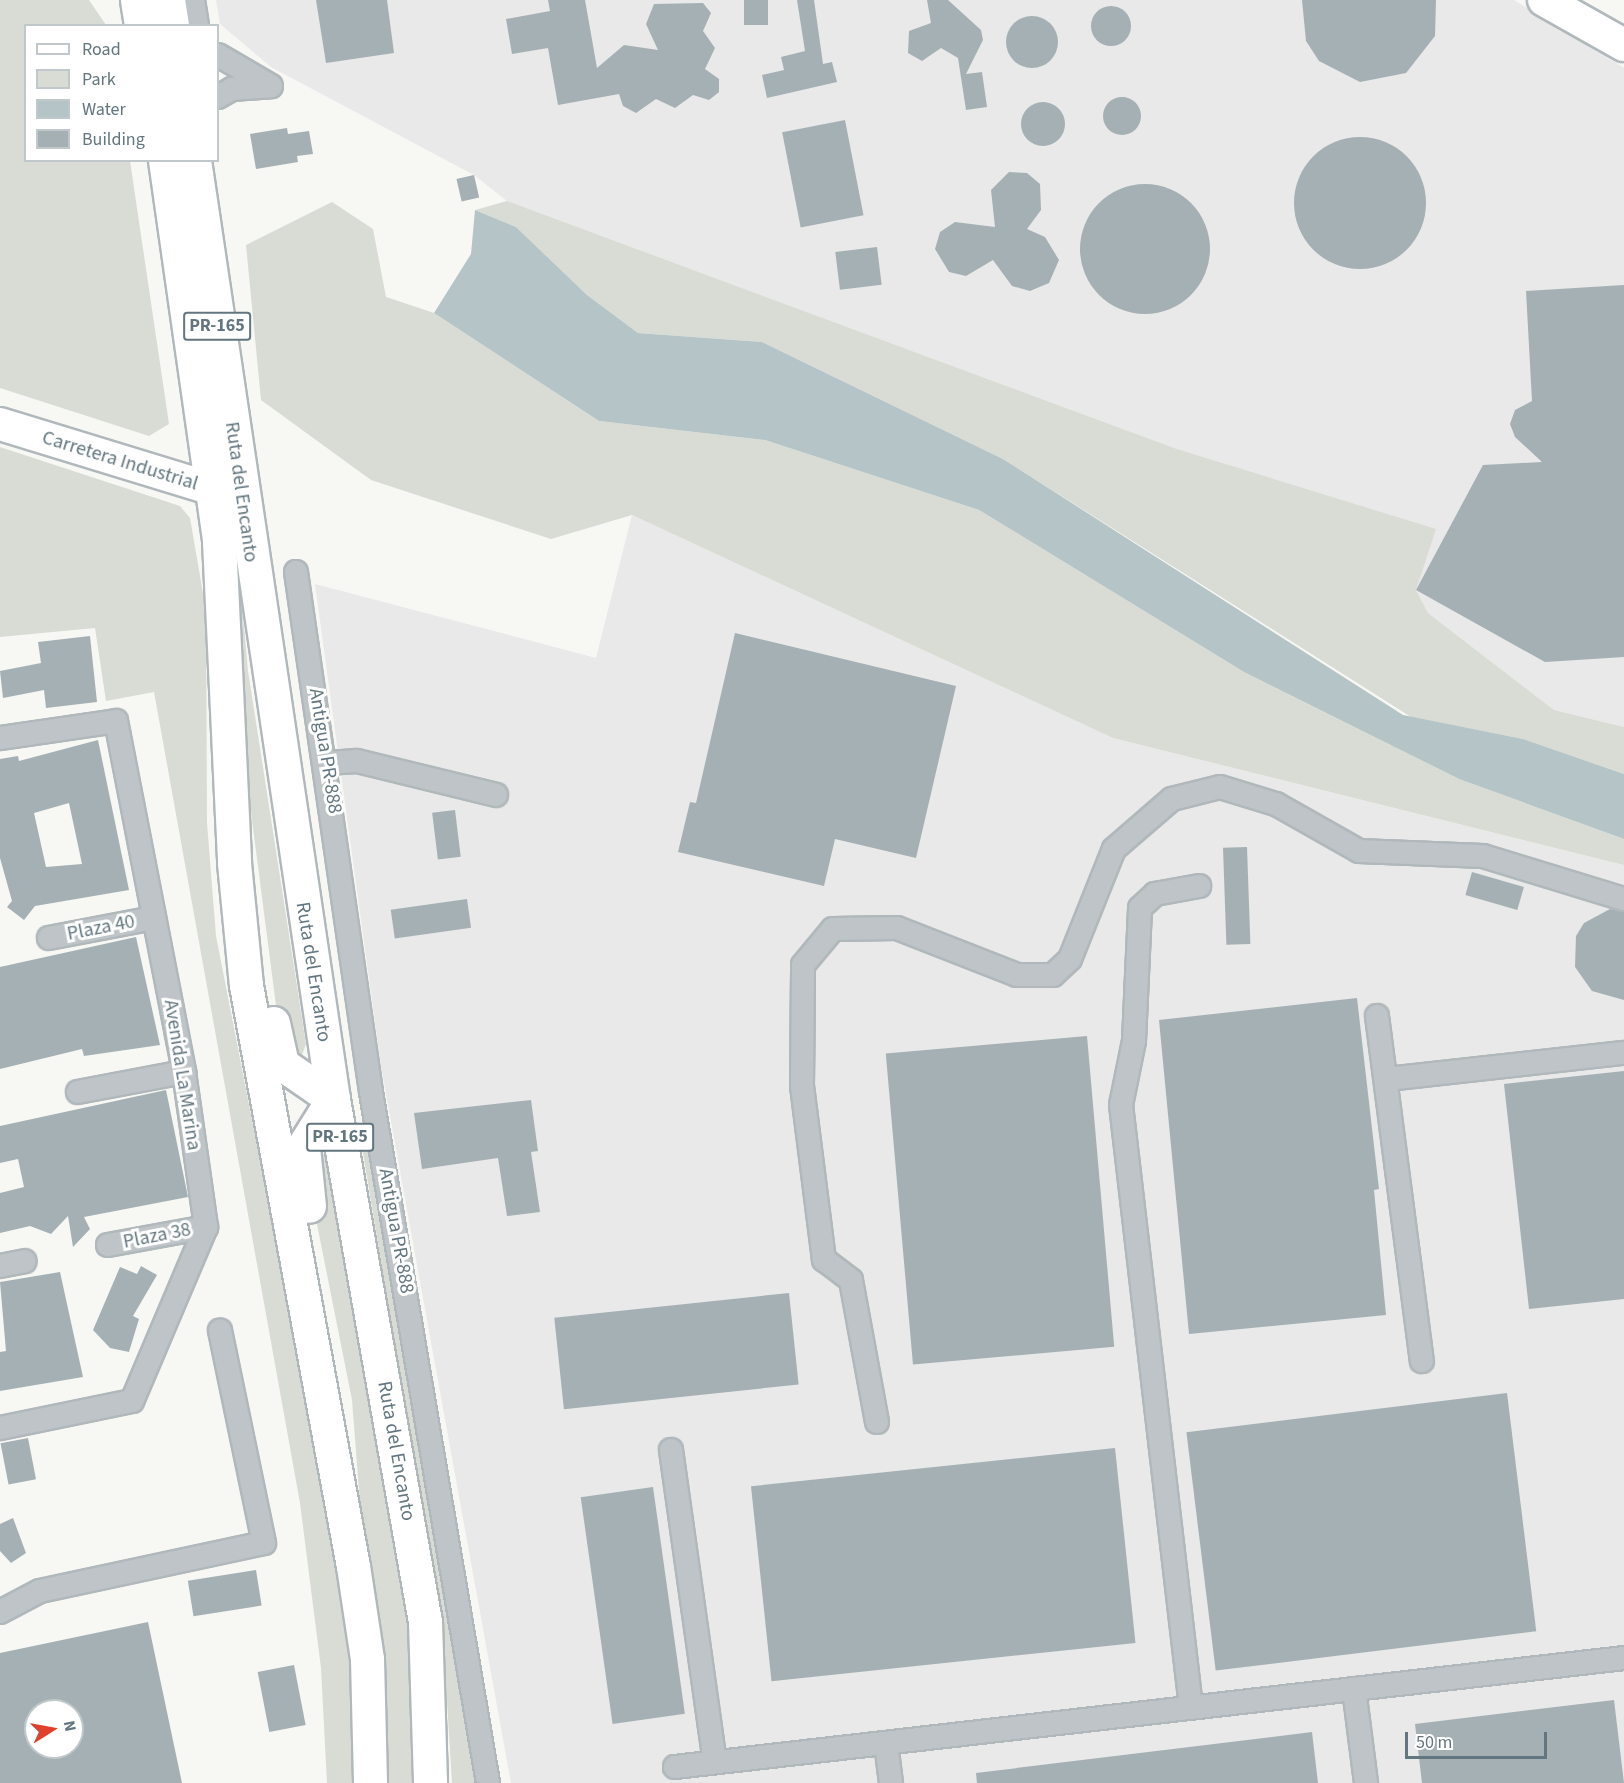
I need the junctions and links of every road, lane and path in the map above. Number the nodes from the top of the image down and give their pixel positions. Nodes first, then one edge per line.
1 (137, 0) edge
2 (168, 0) edge
3 (193, 0) edge
4 (1544, 0) edge
5 (141, 24) edge
6 (172, 24) edge
7 (197, 24) edge
8 (1624, 45) edge
9 (219, 56) edge
10 (219, 96) edge
11 (165, 162) edge
12 (194, 162) edge
13 (0, 424) edge
14 (227, 490) junction
15 (296, 572) dead end
16 (0, 738) edge
17 (227, 741) junction
18 (327, 763) junction
19 (496, 795) dead end
20 (1199, 886) dead end
21 (1624, 899) edge
22 (154, 918) junction
23 (49, 938) dead end
24 (1377, 1016) dead end
25 (1624, 1053) edge
26 (184, 1072) junction
27 (1387, 1078) junction
28 (78, 1092) dead end
29 (371, 1092) junction
30 (333, 1099) junction
31 (206, 1227) junction
32 (108, 1245) dead end
33 (25, 1261) dead end
34 (0, 1266) edge
35 (220, 1331) dead end
36 (1422, 1361) dead end
37 (877, 1422) dead end
38 (0, 1428) edge
39 (671, 1450) dead end
40 (339, 1486) junction
41 (0, 1612) edge
42 (1624, 1658) edge
43 (1354, 1689) junction
44 (1191, 1707) junction
45 (886, 1743) junction
46 (715, 1762) junction
47 (675, 1767) dead end
48 (370, 1783) edge
49 (430, 1783) edge
50 (488, 1783) edge
51 (891, 1783) edge
52 (1366, 1783) edge

1 - 5 main road
2 - 6 main road
3 - 7 street
4 - 8 street
9 - 10 street
11 - 14 main road, Ruta del Encanto / PR-165
12 - 14 main road, Ruta del Encanto / PR-165
13 - 14 street, Carretera Industrial
14 - 17 main road, Ruta del Encanto / PR-165
14 - 30 main road, Ruta del Encanto / PR-165
15 - 18 street, Antigua PR-888
16 - 22 street, Avenida La Marina
17 - 30 main road
17 - 40 main road, Ruta del Encanto / PR-165
18 - 19 street
18 - 29 street, Antigua PR-888
20 - 44 street
21 - 37 street
22 - 23 street, Plaza 40
22 - 26 street, Avenida La Marina
24 - 27 street
25 - 27 street
26 - 28 street
26 - 31 street, Avenida La Marina
27 - 36 street
29 - 30 street
29 - 50 street, Antigua PR-888
30 - 40 main road
30 - 49 main road, Ruta del Encanto / PR-165
31 - 32 street, Plaza 38
31 - 38 street
33 - 34 street
35 - 41 street
39 - 46 street
40 - 48 main road, Ruta del Encanto / PR-165
42 - 43 street
43 - 44 street
43 - 52 street
44 - 45 street
45 - 46 street
45 - 51 street
46 - 47 street

